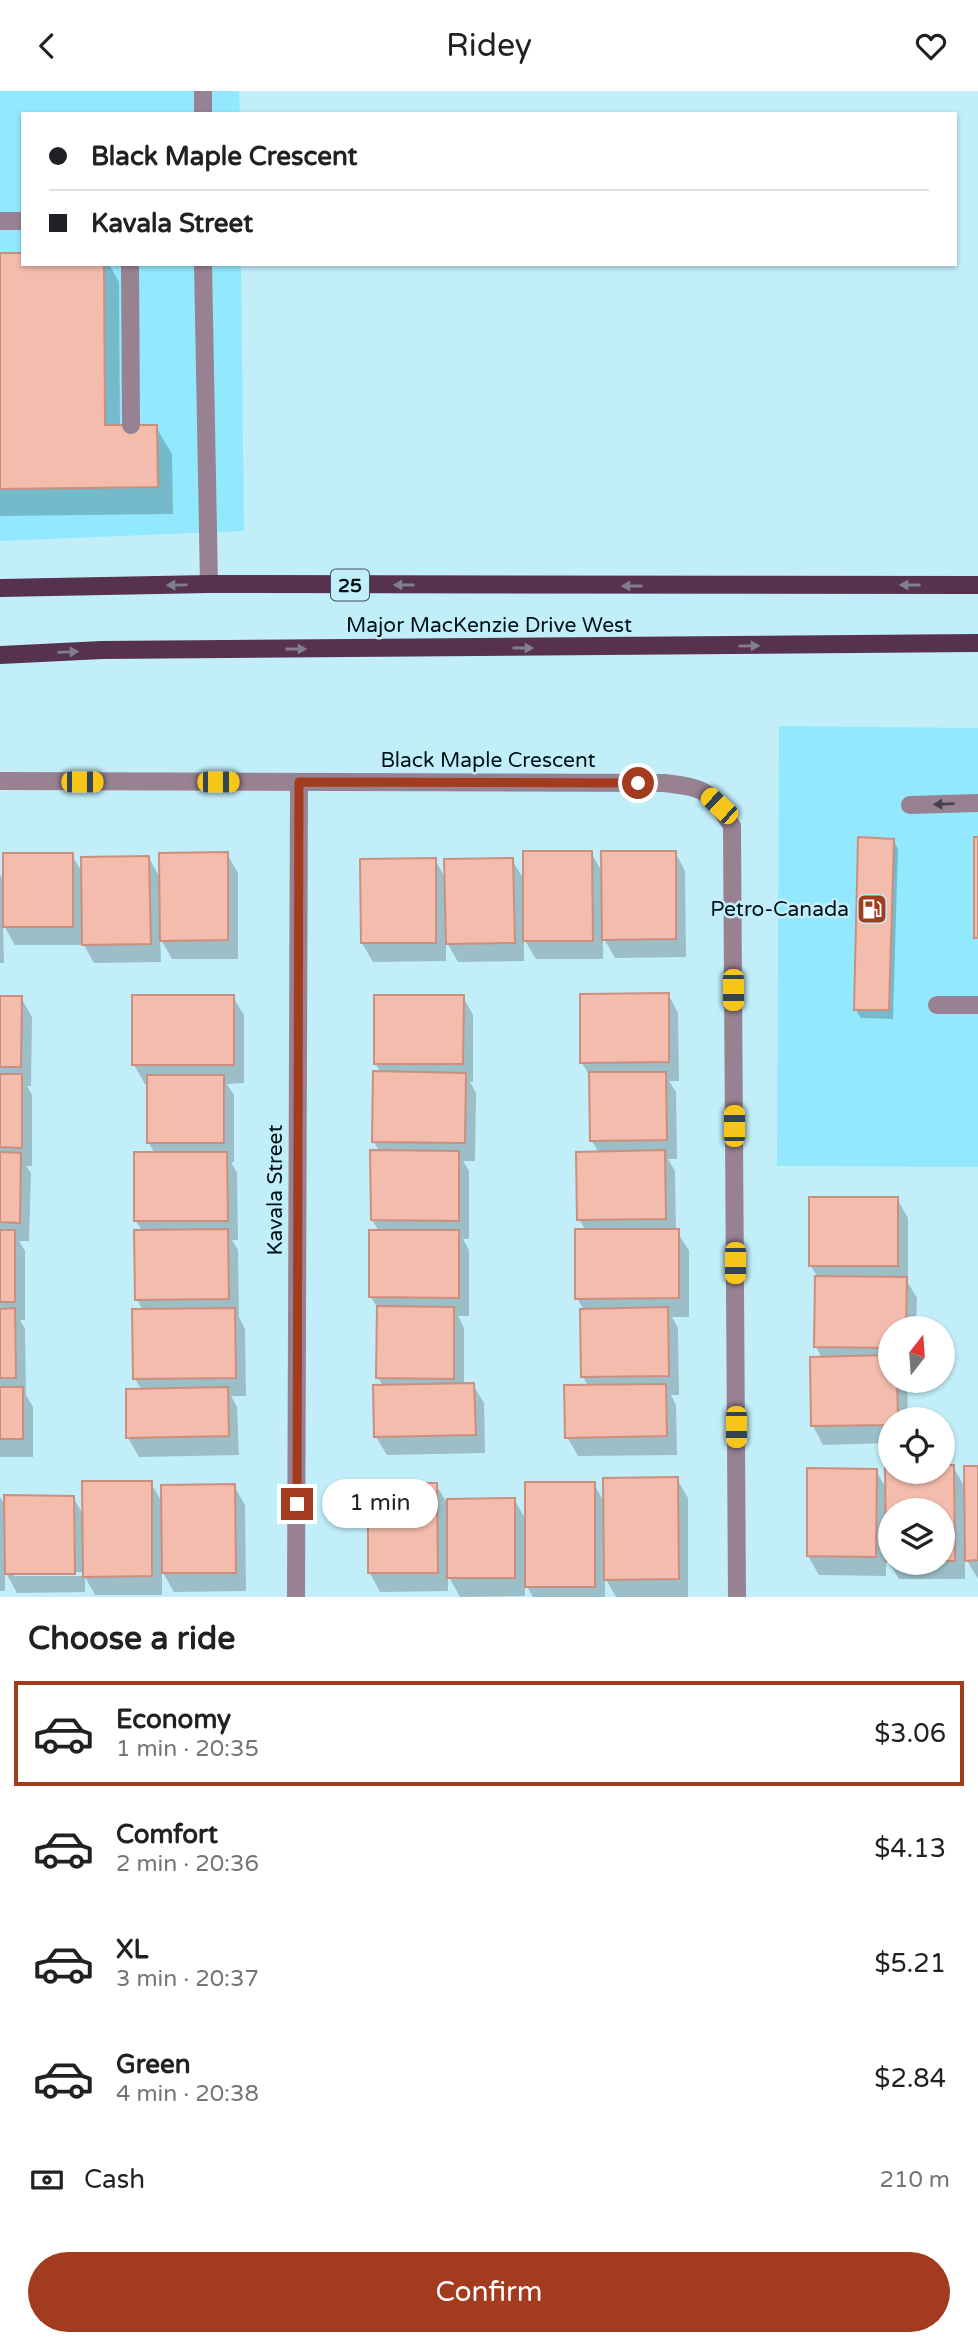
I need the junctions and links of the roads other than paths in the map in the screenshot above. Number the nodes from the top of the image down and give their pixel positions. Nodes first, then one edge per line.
1 (204, 91) edge
2 (203, 112) edge
3 (0, 221) edge
4 (21, 221) edge
5 (130, 266) edge
6 (203, 266) edge
7 (131, 425) dead end
8 (209, 584) junction
9 (978, 585) edge
10 (0, 588) edge
11 (978, 643) edge
12 (0, 655) edge
13 (0, 781) edge
14 (299, 782) junction
15 (978, 803) edge
16 (910, 805) dead end
17 (937, 1005) dead end
18 (978, 1006) edge
19 (296, 1597) edge
20 (737, 1597) edge

1 - 2 street
3 - 4 street
5 - 7 street
6 - 8 street
9 -> 8 main road, Major MacKenzie Drive West / 25
8 -> 10 main road, Major MacKenzie Drive West / 25
12 -> 11 main road, Major MacKenzie Drive West
13 - 14 street, Black Maple Crescent
14 - 19 street, Kavala Street
14 - 20 street, Black Maple Crescent
15 -> 16 street
17 - 18 street

